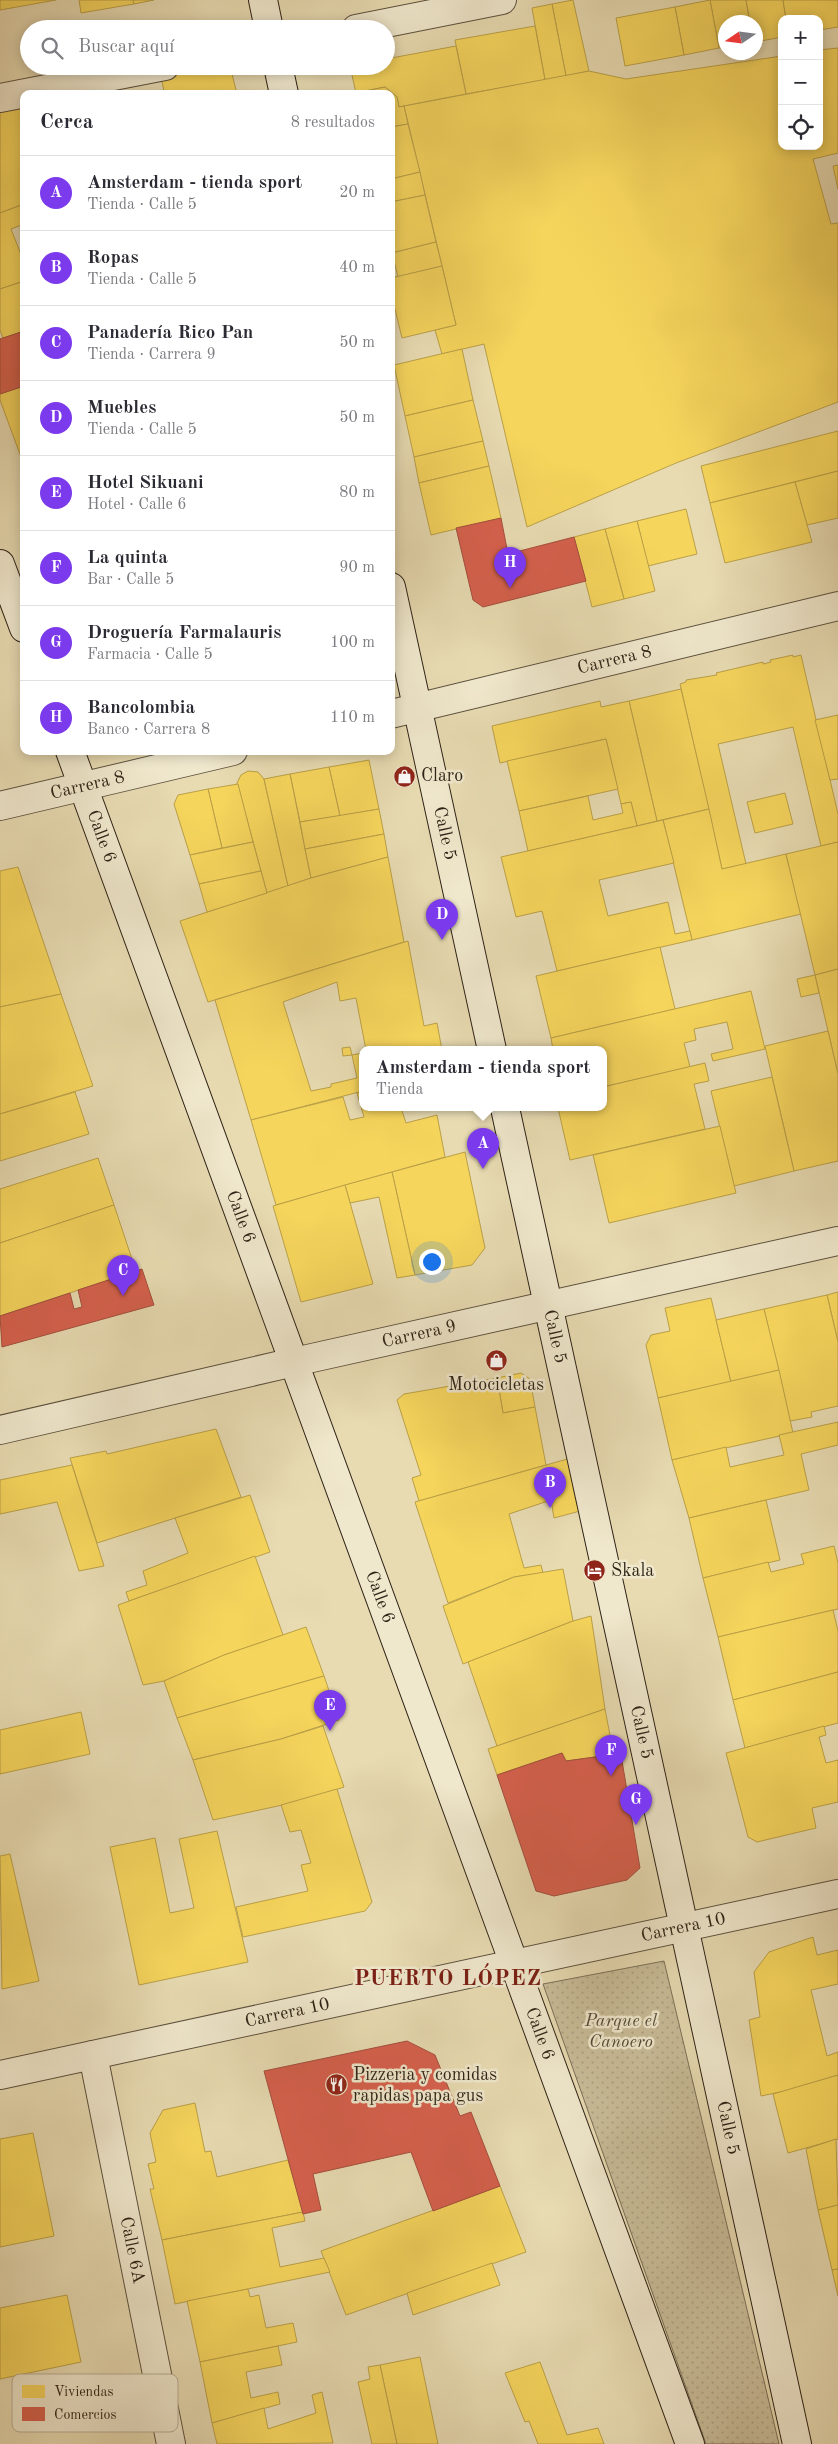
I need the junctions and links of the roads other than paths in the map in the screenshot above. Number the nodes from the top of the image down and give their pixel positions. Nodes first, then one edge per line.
1 (263, 0) edge
2 (502, 0) edge
3 (268, 20) edge
4 (395, 21) edge
5 (119, 75) edge
6 (280, 75) edge
7 (41, 90) edge
8 (283, 90) edge
9 (20, 94) edge
10 (0, 98) edge
11 (0, 564) edge
12 (395, 605) edge
13 (838, 606) edge
14 (20, 617) edge
15 (418, 708) junction
16 (395, 713) edge
17 (71, 755) edge
18 (216, 755) edge
19 (83, 787) junction
20 (0, 806) edge
21 (491, 1046) edge
22 (506, 1111) edge
23 (838, 1242) edge
24 (548, 1306) junction
25 (294, 1362) junction
26 (0, 1430) edge
27 (838, 1894) edge
28 (684, 1928) junction
29 (514, 1963) junction
30 (92, 2055) junction
31 (0, 2075) edge
32 (157, 2374) edge
33 (690, 2444) edge
34 (797, 2444) edge

1 - 3 street
2 - 4 street
5 - 7 street
6 - 8 street
9 - 10 street
11 - 14 street
12 - 15 street, Calle 5
13 - 15 street, Carrera 8
15 - 16 street, Carrera 8
15 - 21 street, Calle 5
17 - 19 street, Calle 6
18 - 19 street, Carrera 8
19 - 20 street, Carrera 8
19 - 25 street, Calle 6
22 - 24 street, Calle 5
23 - 24 street, Carrera 9
24 - 25 street, Carrera 9
24 - 28 street, Calle 5
25 - 26 street, Carrera 9
25 - 29 street, Calle 6
27 - 28 street, Carrera 10
28 - 29 street, Carrera 10
28 - 34 street, Calle 5
29 - 30 street, Carrera 10
29 - 33 street, Calle 6
30 - 31 street, Carrera 10
30 - 32 street, Calle 6A

